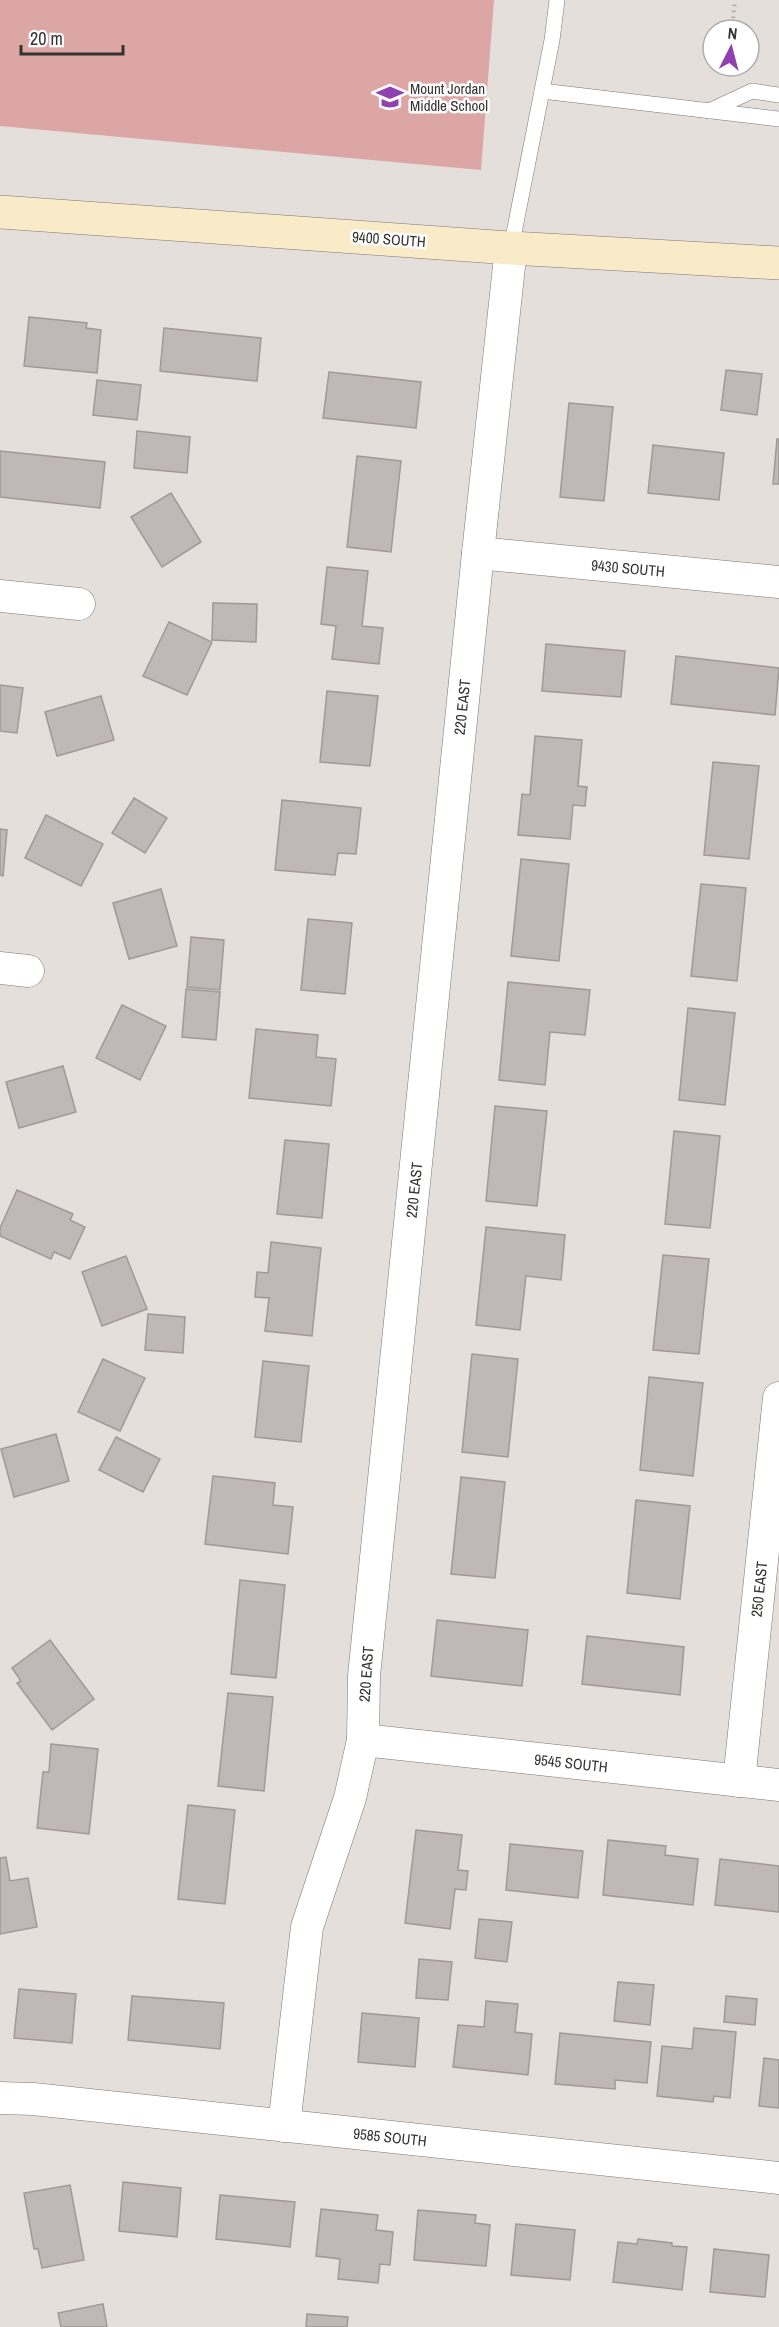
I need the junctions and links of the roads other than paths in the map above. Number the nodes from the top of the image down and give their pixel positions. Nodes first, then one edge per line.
1 (557, 0) edge
2 (542, 92) junction
3 (779, 95) edge
4 (709, 111) junction
5 (779, 119) edge
6 (0, 212) edge
7 (511, 248) junction
8 (779, 263) edge
9 (478, 553) junction
10 (779, 582) edge
11 (0, 596) edge
12 (79, 604) dead end
13 (779, 1398) edge
14 (363, 1740) junction
15 (739, 1781) junction
16 (779, 1785) edge
17 (0, 2098) edge
18 (284, 2126) junction
19 (779, 2178) edge

1 - 2 lane
2 - 4 lane
2 - 7 lane
3 - 4 lane
4 - 5 lane
6 - 7 street, 9400 SOUTH
7 - 8 street, 9400 SOUTH
7 - 9 street, 220 EAST
9 - 10 street, 9430 SOUTH
9 - 14 street, 220 EAST
11 - 12 street
13 - 15 street, 250 EAST
14 - 15 street, 9545 SOUTH
14 - 18 street, 220 EAST
15 - 16 street, 9545 SOUTH
17 - 18 street, 9585 SOUTH
18 - 19 street, 9585 SOUTH

